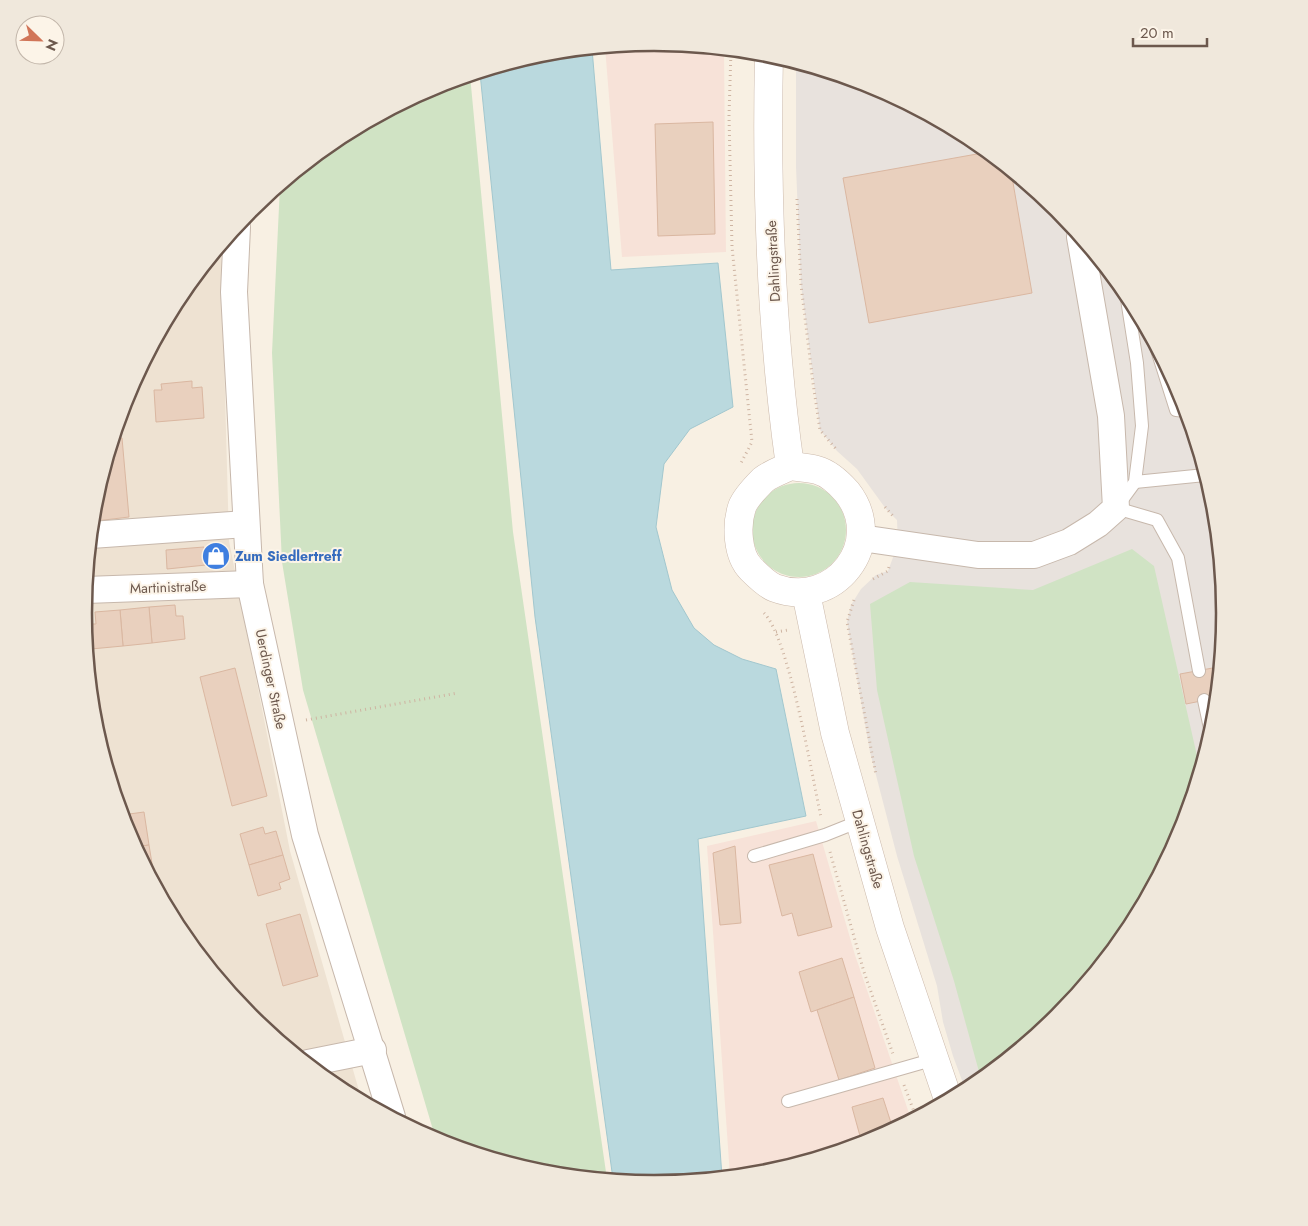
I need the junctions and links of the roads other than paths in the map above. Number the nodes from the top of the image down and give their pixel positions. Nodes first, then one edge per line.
1 (769, 63) edge
2 (236, 238) edge
3 (1082, 250) edge
4 (1129, 315) edge
5 (1170, 392) edge
6 (1178, 410) edge
7 (790, 466) junction
8 (1199, 476) edge
9 (1135, 482) junction
10 (1116, 508) junction
11 (246, 524) junction
12 (98, 535) edge
13 (861, 538) junction
14 (250, 584) junction
15 (93, 590) edge
16 (806, 593) junction
17 (1199, 671) dead end
18 (1204, 700) dead end
19 (1207, 712) edge
20 (860, 821) junction
21 (754, 856) dead end
22 (372, 1050) junction
23 (935, 1059) junction
24 (316, 1062) edge
25 (946, 1092) edge
26 (788, 1101) dead end
27 (389, 1108) edge

1 - 7 street, Dahlingstraße
2 - 11 street, Uerdinger Straße
3 - 10 street
4 - 9 lane
5 - 6 lane
7 - 13 street
7 - 16 street
8 - 9 lane
9 - 10 lane
10 - 13 street
10 - 17 lane
11 - 12 street
11 - 14 street, Uerdinger Straße
13 - 16 street
14 - 15 street, Martinistraße
14 - 22 street, Uerdinger Straße
16 - 20 street, Dahlingstraße
18 - 19 lane
20 - 21 lane
20 - 23 street, Dahlingstraße
22 - 24 street
22 - 27 street, Uerdinger Straße
23 - 25 street, Dahlingstraße
23 - 26 lane

